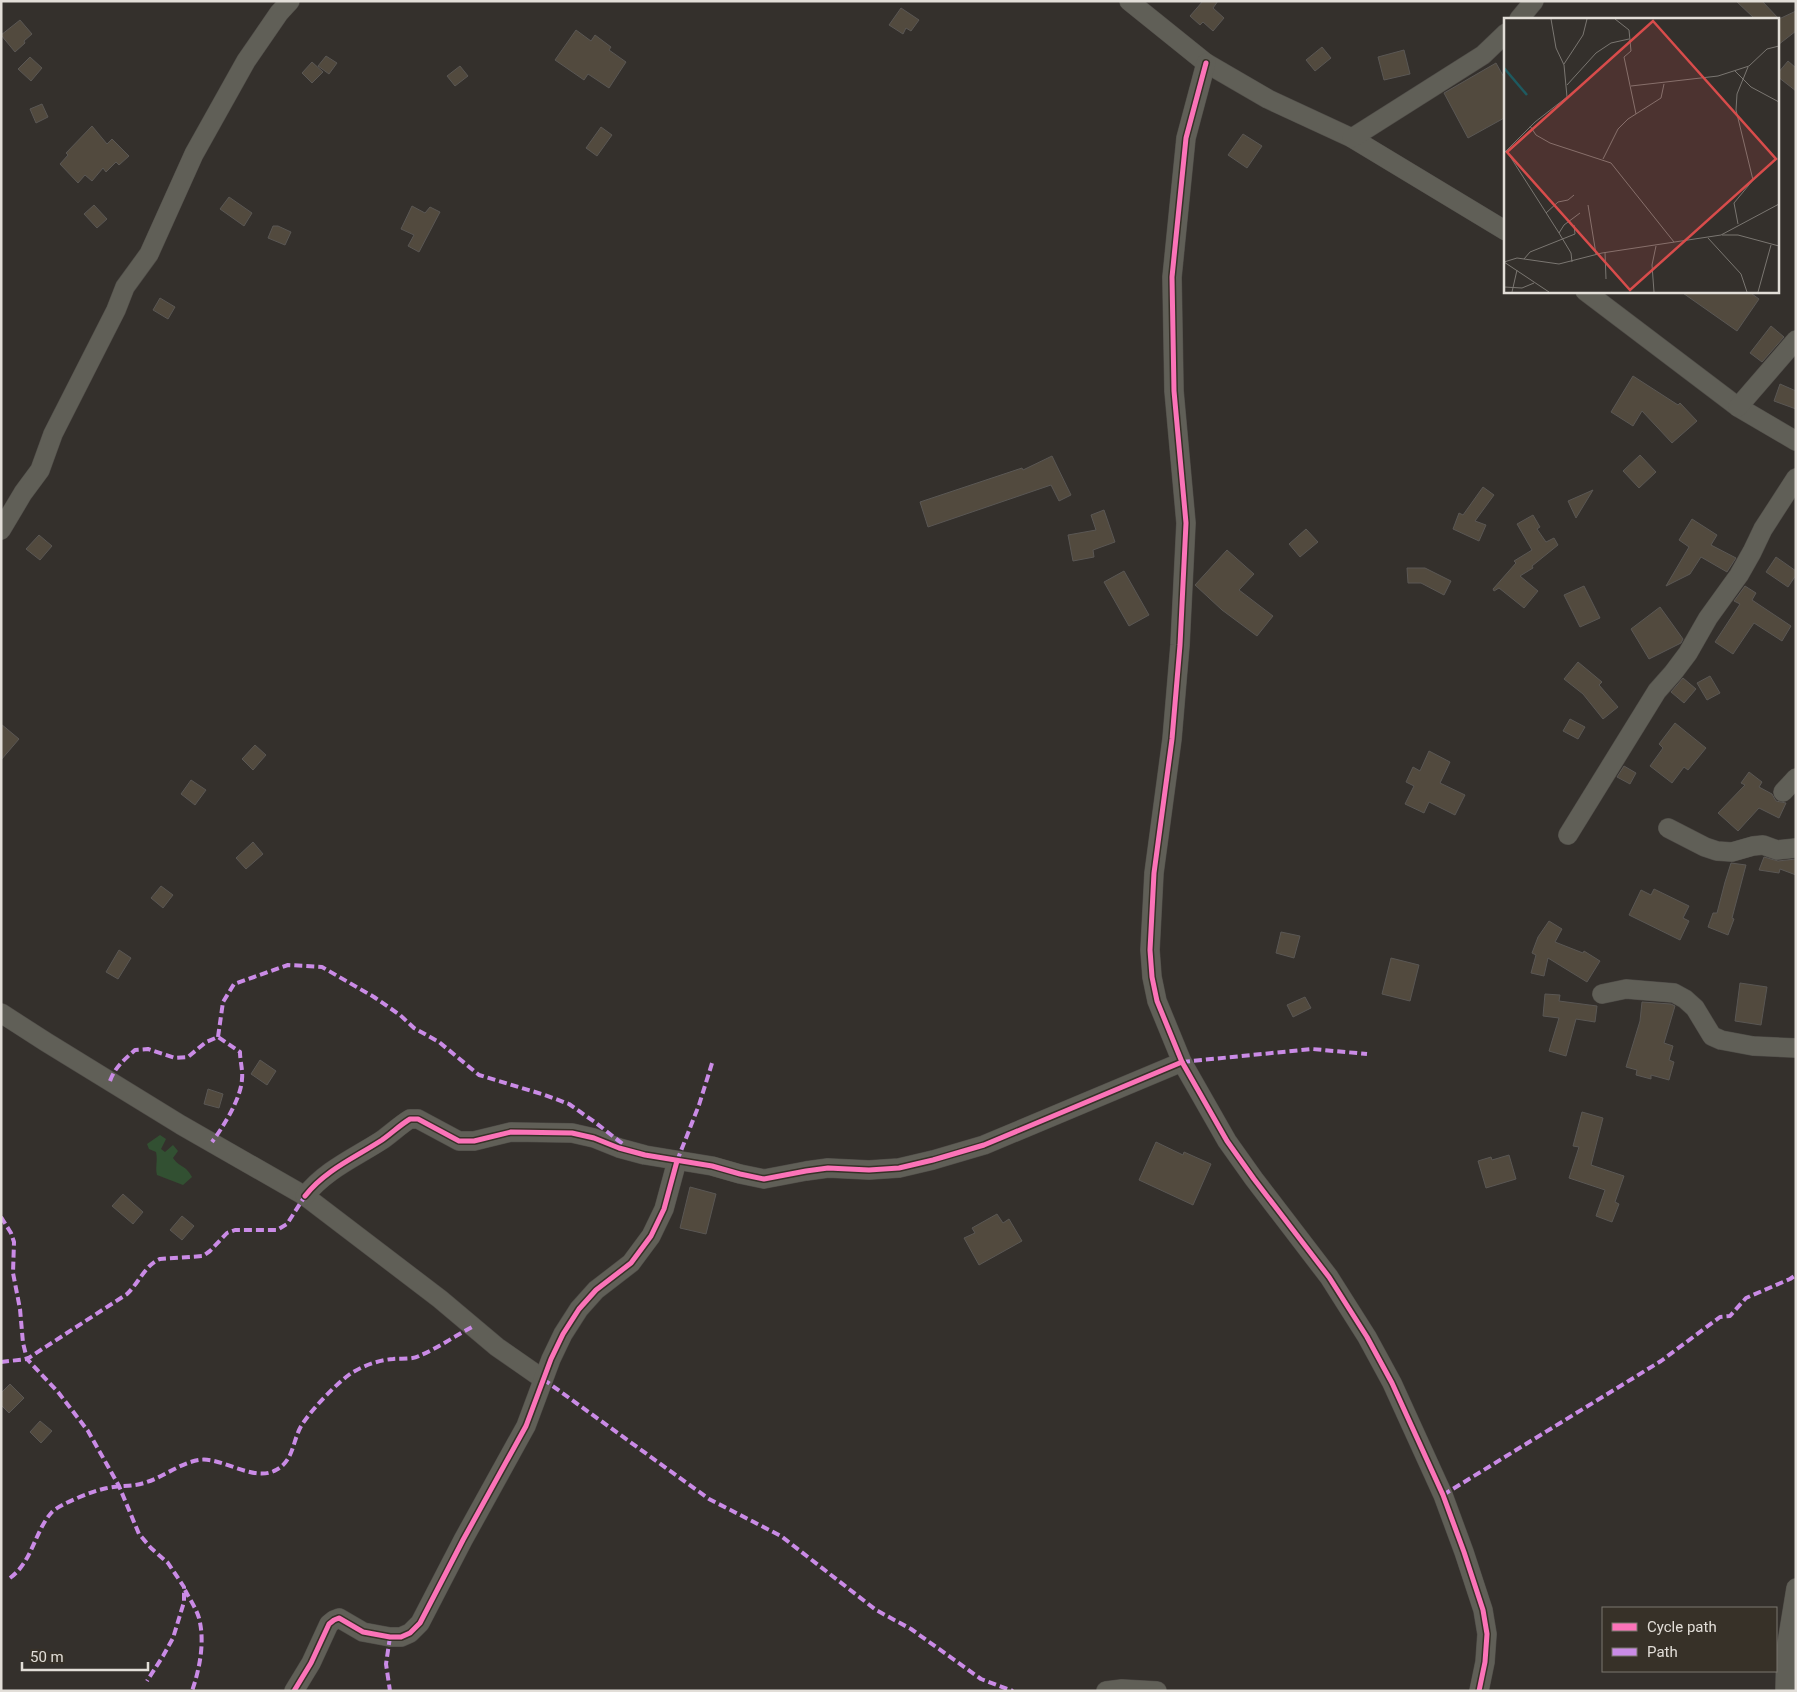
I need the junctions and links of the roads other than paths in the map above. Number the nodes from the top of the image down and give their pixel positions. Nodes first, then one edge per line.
1 (290, 1) edge
2 (1128, 1) edge
3 (1534, 1) edge
4 (1520, 18) edge
5 (1504, 35) edge
6 (1206, 62) junction
7 (1352, 138) junction
8 (1504, 230) edge
9 (1586, 292) edge
10 (1796, 340) edge
11 (1738, 407) junction
12 (1796, 441) edge
13 (1796, 478) edge
14 (1, 530) edge
15 (1668, 828) dead end
16 (1568, 835) dead end
17 (1796, 848) edge
18 (1602, 994) dead end
19 (1, 1013) edge
20 (1796, 1048) edge
21 (1182, 1062) junction
22 (677, 1161) junction
23 (305, 1196) junction
24 (544, 1379) junction
25 (1796, 1588) edge
26 (294, 1691) edge
27 (1106, 1691) edge
28 (1157, 1691) edge
29 (1479, 1691) edge
30 (1785, 1691) edge

1 - 14 street
2 - 6 street
3 - 4 street
5 - 7 street
6 - 7 street
6 - 21 street
7 - 8 street
9 - 11 street
10 - 11 street
11 - 12 street
13 - 16 street
15 - 17 street
18 - 20 street
19 - 23 street
21 - 22 street
21 - 29 street
22 - 23 street
22 - 24 street
23 - 24 street
24 - 26 street
25 - 30 street
27 - 28 street

